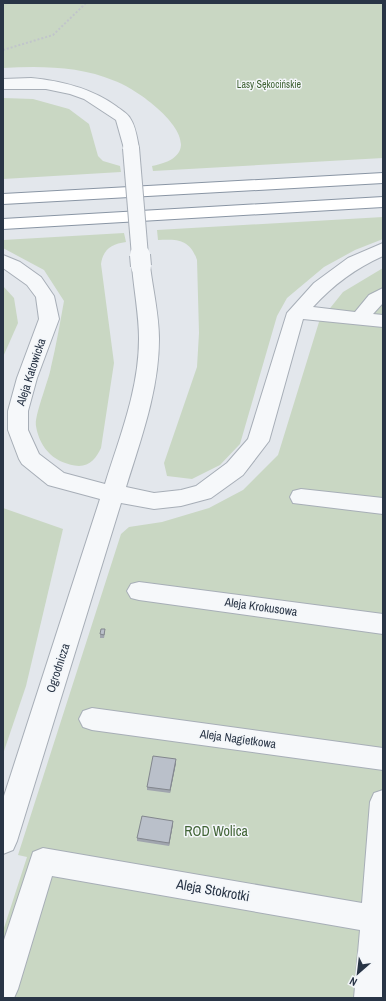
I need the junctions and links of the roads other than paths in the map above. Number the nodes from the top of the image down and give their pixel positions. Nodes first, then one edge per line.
1 (3, 84) edge
2 (383, 178) edge
3 (3, 199) edge
4 (383, 202) edge
5 (3, 224) edge
6 (383, 250) edge
7 (3, 261) edge
8 (383, 294) edge
9 (298, 312) junction
10 (351, 318) junction
11 (383, 321) edge
12 (113, 494) junction
13 (301, 497) dead end
14 (383, 506) edge
15 (139, 591) dead end
16 (383, 624) edge
17 (92, 719) dead end
18 (383, 759) edge
19 (383, 802) edge
20 (3, 842) edge
21 (379, 919) edge
22 (3, 989) edge
23 (369, 998) edge

1 - 12 street, Ogrodnicza, bridge
2 - 3 highway
4 - 5 highway
6 - 9 street, Aleja Katowicka
7 - 12 street, Aleja Katowicka
8 - 10 street
9 - 10 street
9 - 12 street, Aleja Katowicka
10 - 11 street
12 - 20 street, Ogrodnicza
13 - 14 street
15 - 16 street, Aleja Krokusowa
17 - 18 street, Aleja Nagietkowa
19 - 21 street
21 - 22 street, Aleja Stokrotki
21 - 23 street

